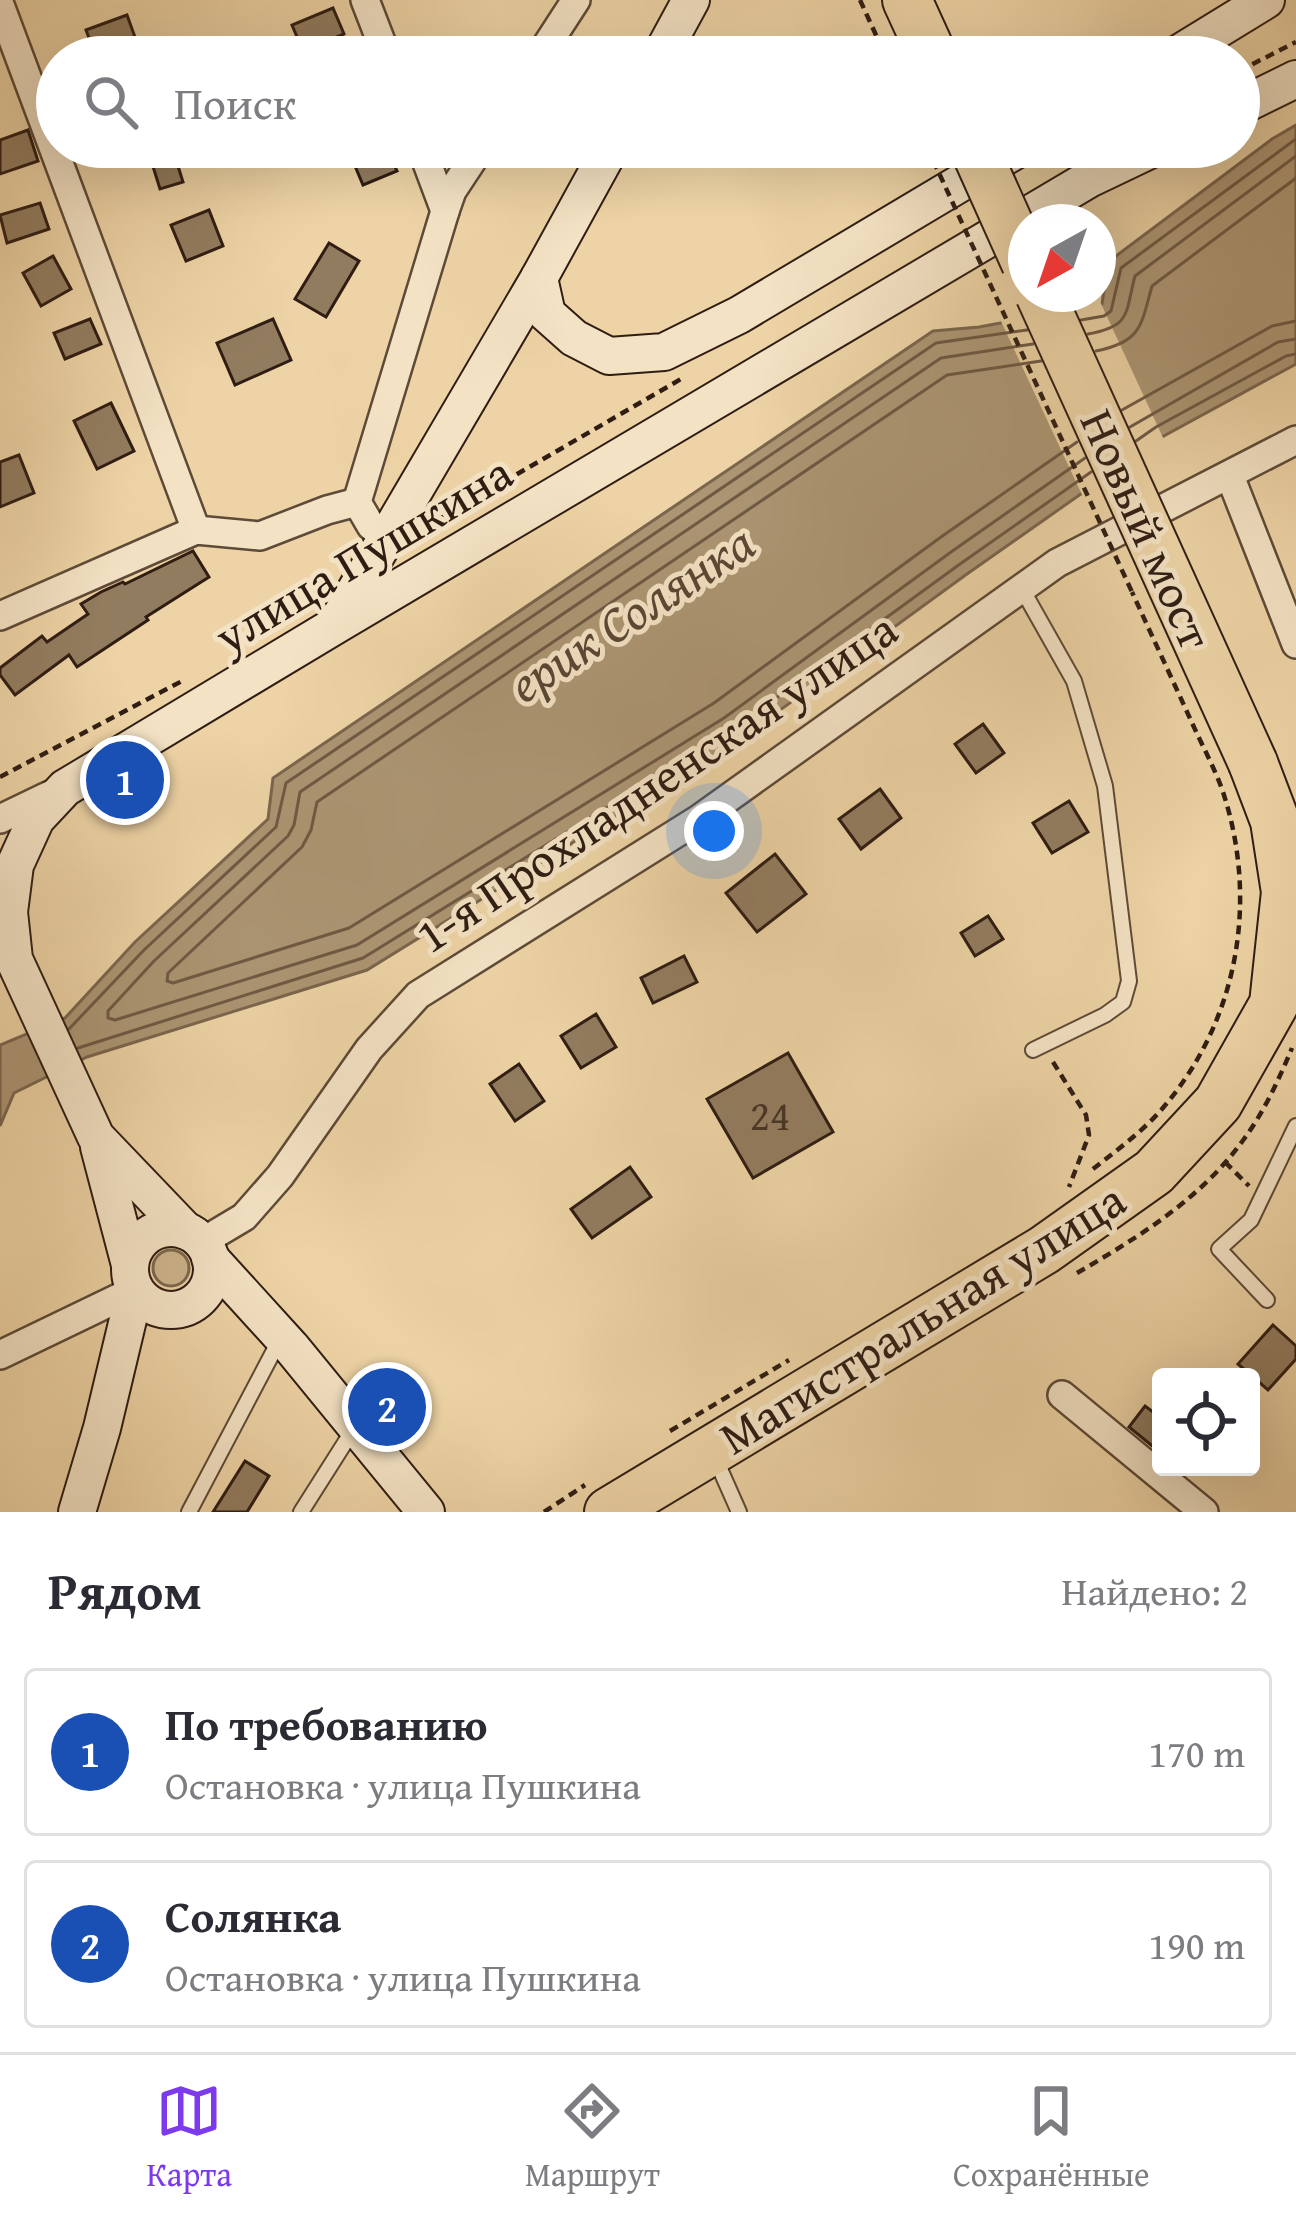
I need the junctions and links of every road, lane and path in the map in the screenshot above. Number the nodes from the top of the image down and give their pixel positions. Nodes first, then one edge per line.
1 (365, 0) edge
2 (576, 0) edge
3 (691, 0) edge
4 (860, 0) edge
5 (907, 0) edge
6 (1265, 0) edge
7 (0, 5) edge
8 (379, 36) edge
9 (553, 36) edge
10 (671, 36) edge
11 (876, 36) edge
12 (923, 36) edge
13 (1207, 36) edge
14 (1296, 42) edge
15 (1260, 60) edge
16 (1296, 79) edge
17 (1260, 97) edge
18 (36, 101) edge
19 (61, 168) edge
20 (429, 168) edge
21 (467, 168) edge
22 (599, 168) edge
23 (937, 168) edge
24 (983, 168) edge
25 (986, 168) edge
26 (1112, 168) edge
27 (445, 211) junction
28 (1008, 223) edge
29 (539, 278) junction
30 (1048, 312) edge
31 (1296, 440) edge
32 (1229, 476) junction
33 (357, 502) junction
34 (196, 530) junction
35 (387, 538) junction
36 (1022, 589) junction
37 (0, 616) edge
38 (336, 625) junction
39 (1296, 644) edge
40 (1253, 763) joint
41 (65, 788) junction
42 (0, 819) edge
43 (4, 909) edge
44 (1038, 1048) joint
45 (1296, 1126) edge
46 (96, 1137) junction
47 (1225, 1162) dead end
48 (1091, 1171) dead end
49 (1080, 1179) dead end
50 (1262, 1199) junction
51 (199, 1244) junction
52 (133, 1277) junction
53 (1267, 1300) dead end
54 (282, 1337) junction
55 (0, 1354) edge
56 (795, 1356) dead end
57 (1062, 1395) dead end
58 (356, 1426) junction
59 (655, 1440) dead end
60 (712, 1450) junction
61 (603, 1495) edge
62 (77, 1512) edge
63 (189, 1512) edge
64 (301, 1512) edge
65 (426, 1512) edge
66 (544, 1512) edge
67 (740, 1512) edge
68 (1204, 1512) edge

1 - 8 street
2 - 9 street
3 - 10 main road
4 - 11 path
5 - 12 highway
6 - 13 main road
7 - 18 street
14 - 15 path
16 - 17 main road
19 - 34 street
20 - 27 street
21 - 27 street
22 - 29 main road
23 - 48 path, bridge
24 - 28 highway, bridge
25 - 29 main road
26 - 38 main road, улица Пушкина
27 - 33 street
29 - 35 main road
30 - 40 highway, Новый мост, bridge
31 - 32 street, 1-я Прохладненская улица
32 - 36 street, 1-я Прохладненская улица
32 - 39 street
33 - 34 street
33 - 35 street
34 - 37 street
35 - 38 main road
36 - 44 lane
36 - 51 street, 1-я Прохладненская улица
38 - 41 main road, улица Пушкина
40 - 60 highway, Магистральная улица
41 - 42 street
41 - 43 main road, улица Пушкина
43 - 46 main road, улица Пушкина
44 - 49 path
45 - 50 lane
46 - 51 main road, улица Пушкина
46 - 52 main road
47 - 50 path
50 - 53 lane
51 - 52 main road
51 - 52 main road
51 - 54 main road, улица Пушкина
52 - 55 street
52 - 62 main road
54 - 58 main road, улица Пушкина
54 - 63 lane
56 - 59 path
57 - 68 street
58 - 64 lane
58 - 65 main road, улица Пушкина
60 - 61 highway, Магистральная улица
60 - 67 lane
61 - 66 path

